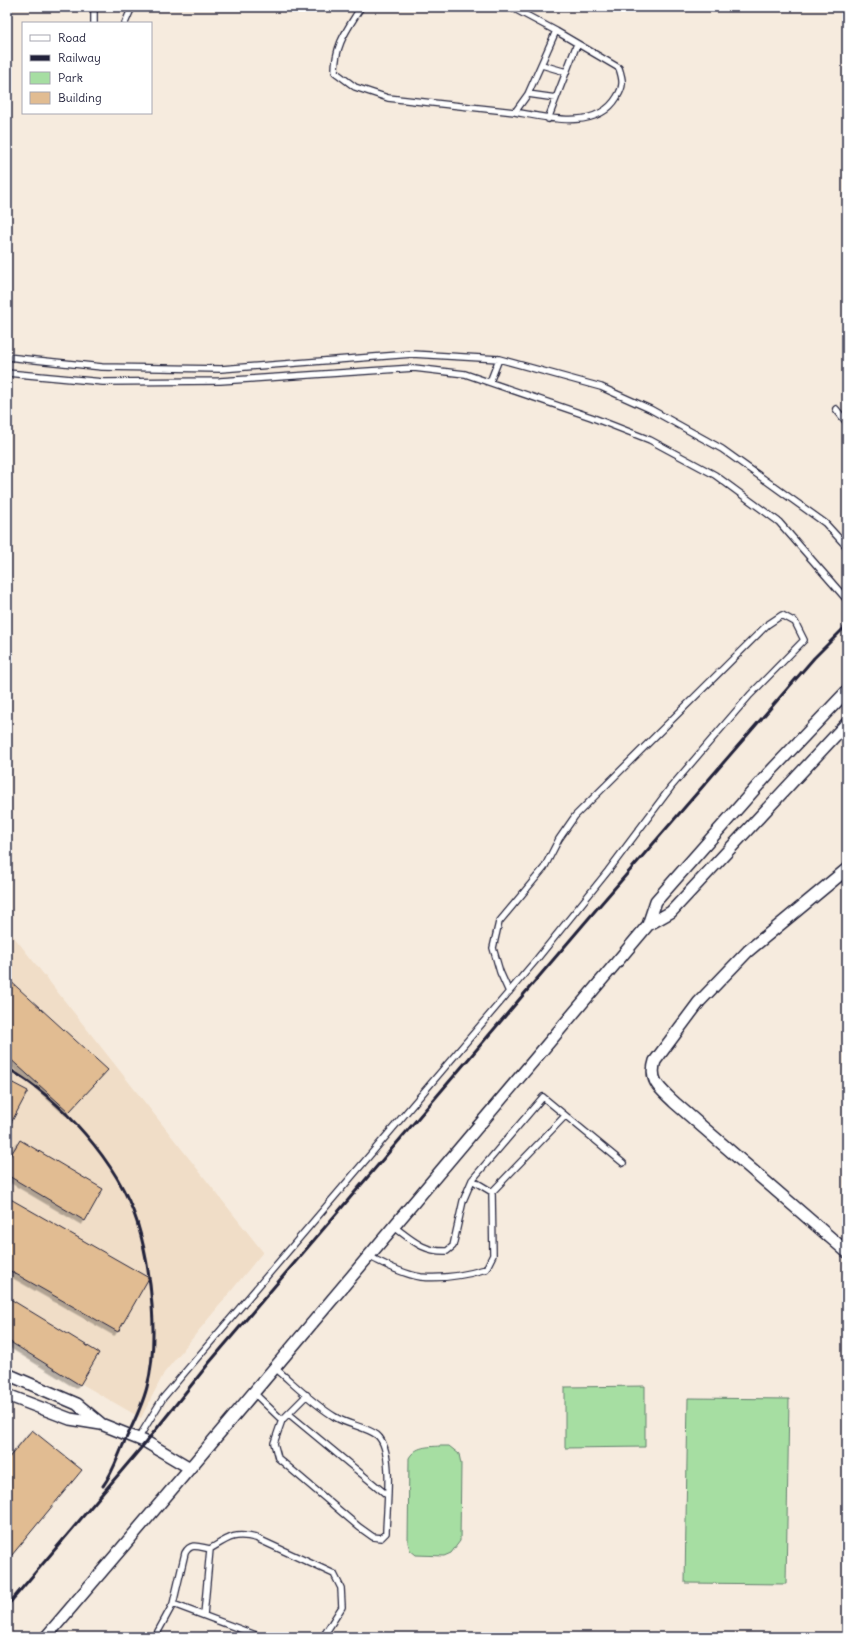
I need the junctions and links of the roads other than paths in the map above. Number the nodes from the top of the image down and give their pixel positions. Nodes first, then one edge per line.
1 (94, 7) edge
2 (132, 7) edge
3 (361, 7) edge
4 (511, 7) edge
5 (94, 22) edge
6 (125, 22) edge
7 (556, 31) junction
8 (577, 44) junction
9 (542, 65) junction
10 (566, 72) junction
11 (528, 94) junction
12 (556, 98) junction
13 (515, 112) junction
14 (548, 118) junction
15 (7, 357) edge
16 (498, 359) junction
17 (7, 373) edge
18 (490, 382) junction
19 (836, 409) dead end
20 (847, 423) edge
21 (847, 547) edge
22 (847, 600) edge
23 (847, 691) edge
24 (847, 723) edge
25 (847, 869) edge
26 (648, 925) junction
27 (509, 992) junction
28 (565, 1116) junction
29 (623, 1163) dead end
30 (472, 1180) junction
31 (492, 1192) junction
32 (394, 1226) junction
33 (847, 1252) edge
34 (368, 1256) junction
35 (274, 1367) junction
36 (7, 1374) edge
37 (253, 1392) junction
38 (7, 1395) edge
39 (307, 1395) junction
40 (289, 1414) junction
41 (282, 1420) junction
42 (101, 1424) junction
43 (138, 1439) junction
44 (190, 1468) junction
45 (387, 1495) junction
46 (210, 1549) junction
47 (173, 1604) junction
48 (204, 1615) junction
49 (46, 1637) edge
50 (155, 1637) edge
51 (261, 1637) edge
52 (323, 1637) edge

1 - 5 lane
2 - 6 lane
3 - 13 lane
4 - 7 lane
7 - 8 lane
7 - 9 lane
8 - 10 lane
8 - 14 lane
9 - 10 lane
9 - 11 lane
10 - 12 lane
11 - 12 lane
11 - 13 lane
12 - 14 lane
13 - 14 lane
15 - 16 lane
16 - 18 lane
16 - 21 lane
17 - 18 lane
18 - 22 lane
19 - 20 lane
23 - 26 street
24 - 26 street
25 - 33 street
26 - 32 street
27 - 27 lane
27 - 43 lane
28 - 29 lane
28 - 30 lane
28 - 31 lane
30 - 31 lane
30 - 32 lane
31 - 34 lane
32 - 34 street
34 - 35 street
35 - 37 street
35 - 39 lane
36 - 42 street
37 - 41 lane
37 - 44 street
38 - 42 street
39 - 40 lane
39 - 45 lane
40 - 41 lane
40 - 45 lane
41 - 45 lane
42 - 43 street
43 - 44 street
44 - 49 street
46 - 47 lane
46 - 48 lane
46 - 52 lane
47 - 48 lane
47 - 50 lane
48 - 51 lane

